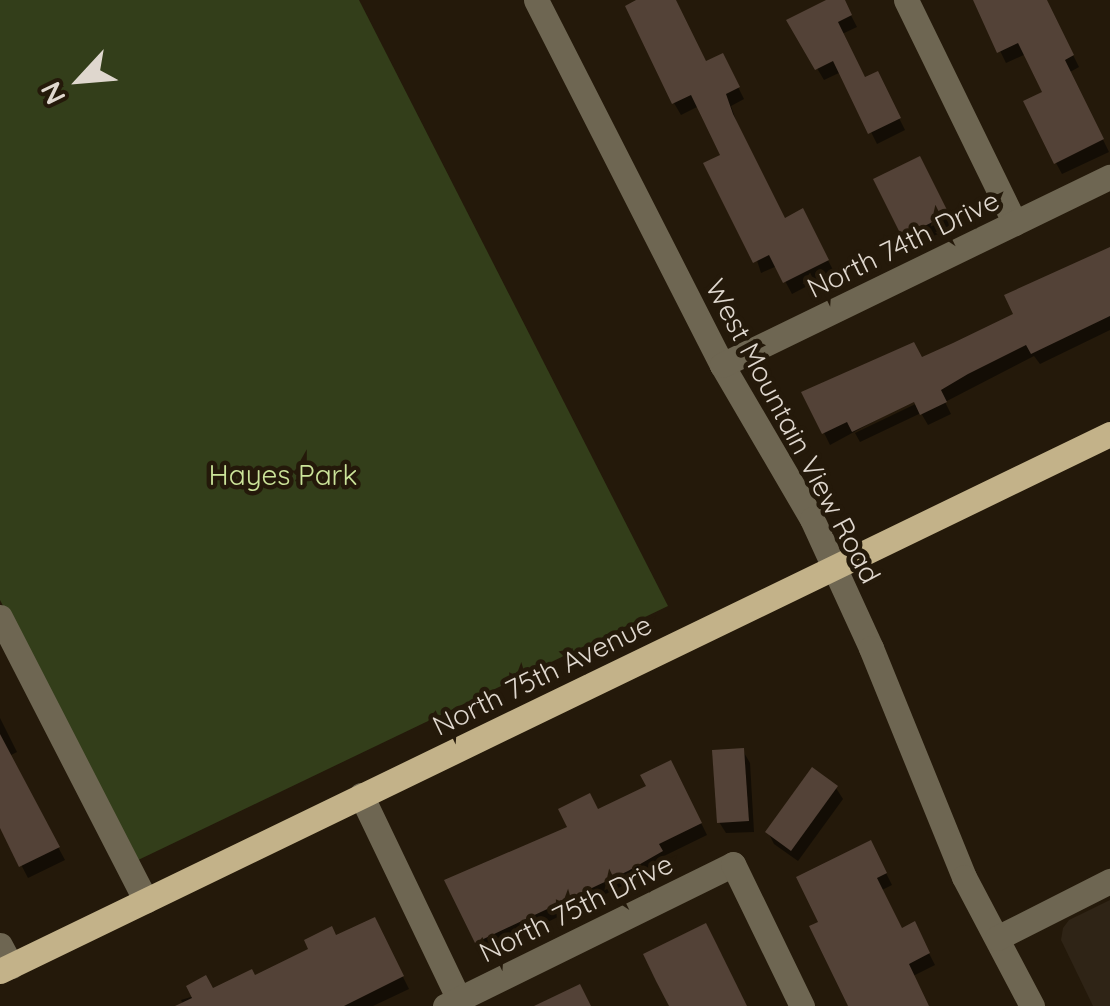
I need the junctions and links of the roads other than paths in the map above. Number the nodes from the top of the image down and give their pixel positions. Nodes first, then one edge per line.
1 (536, 0) edge
2 (906, 0) edge
3 (1110, 177) edge
4 (1015, 223) junction
5 (722, 364) junction
6 (1110, 434) edge
7 (834, 568) junction
8 (0, 617) edge
9 (361, 795) junction
10 (1110, 881) edge
11 (146, 900) junction
12 (997, 938) junction
13 (4, 961) edge
14 (456, 1004) edge
15 (802, 1006) edge
16 (1032, 1006) edge

1 - 5 street, West Mountain View Road
2 - 4 street
3 - 4 street, North 74th Drive
4 - 5 street, North 74th Drive
5 - 7 street, West Mountain View Road
6 - 7 main road, North 75th Avenue
7 - 9 main road, North 75th Avenue
7 - 12 street, West Mountain View Road
8 - 11 street
9 - 11 main road, North 75th Avenue
9 - 14 street
10 - 12 street
11 - 13 main road, North 75th Avenue
12 - 16 street, West Mountain View Road
14 - 15 street, North 75th Drive

